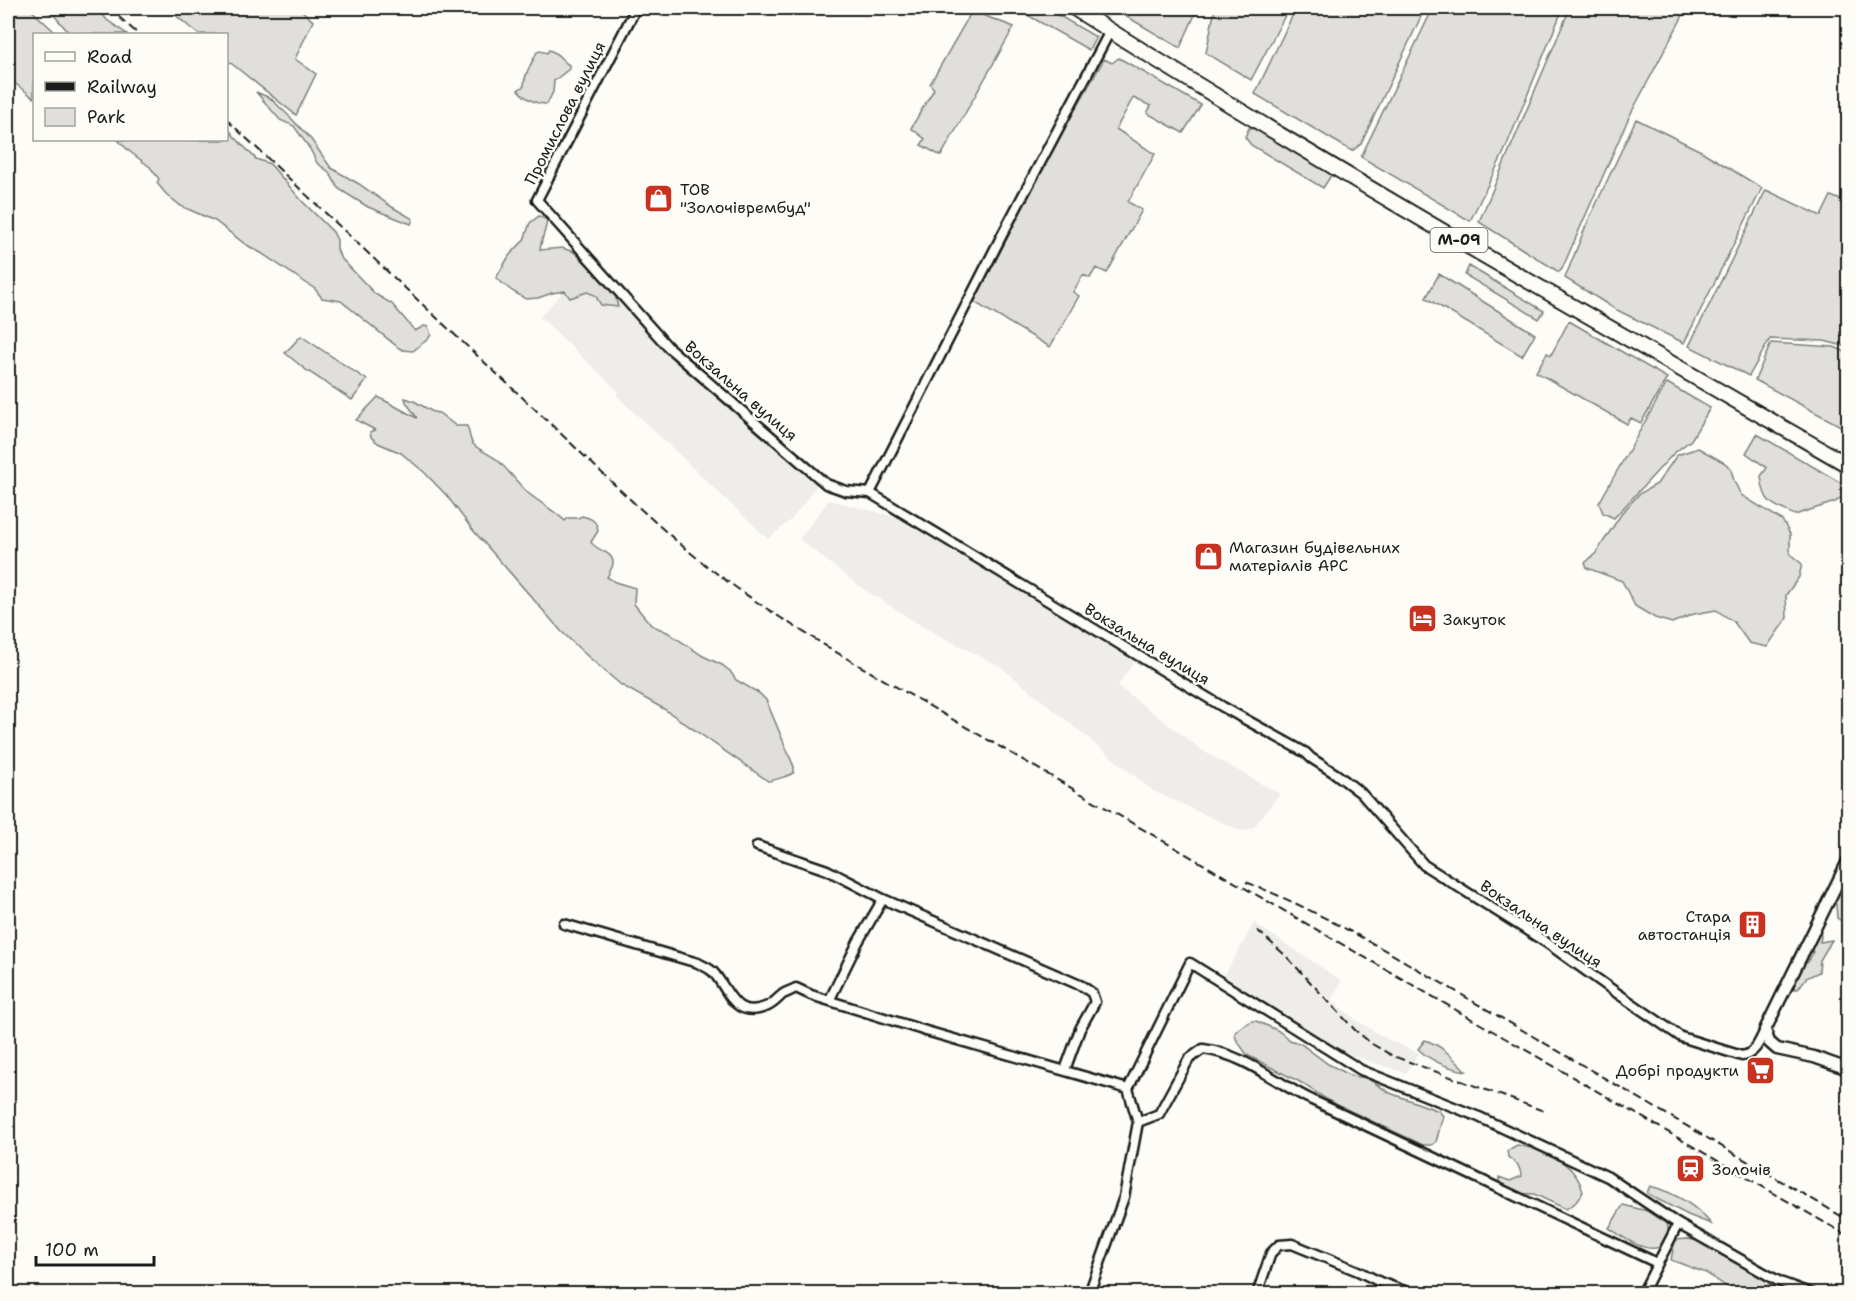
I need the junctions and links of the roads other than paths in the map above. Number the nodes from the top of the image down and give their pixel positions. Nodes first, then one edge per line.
1 (636, 8) edge
2 (1074, 8) edge
3 (1110, 31) junction
4 (537, 200) joint
5 (1848, 465) edge
6 (870, 493) junction
7 (757, 846) dead end
8 (1848, 861) edge
9 (883, 899) junction
10 (564, 924) dead end
11 (830, 999) junction
12 (1765, 1030) junction
13 (1848, 1069) edge
14 (1065, 1070) junction
15 (1128, 1089) junction
16 (1138, 1122) junction
17 (1678, 1224) junction
18 (1657, 1263) junction
19 (1088, 1293) edge
20 (1257, 1293) edge
21 (1413, 1293) edge
22 (1642, 1293) edge
23 (1813, 1293) edge

1 - 4 street, Промислова вулиця
2 - 3 highway, М-09
3 - 5 highway, М-09
3 - 6 street
4 - 6 street, Вокзальна вулиця
6 - 12 street, Вокзальна вулиця
7 - 9 street
8 - 12 street
9 - 11 street
9 - 14 street
10 - 11 street
11 - 14 street
12 - 13 street
14 - 15 street
15 - 16 street
15 - 17 street
16 - 18 street
16 - 19 street
17 - 18 street
17 - 23 street
18 - 22 street
20 - 21 street

